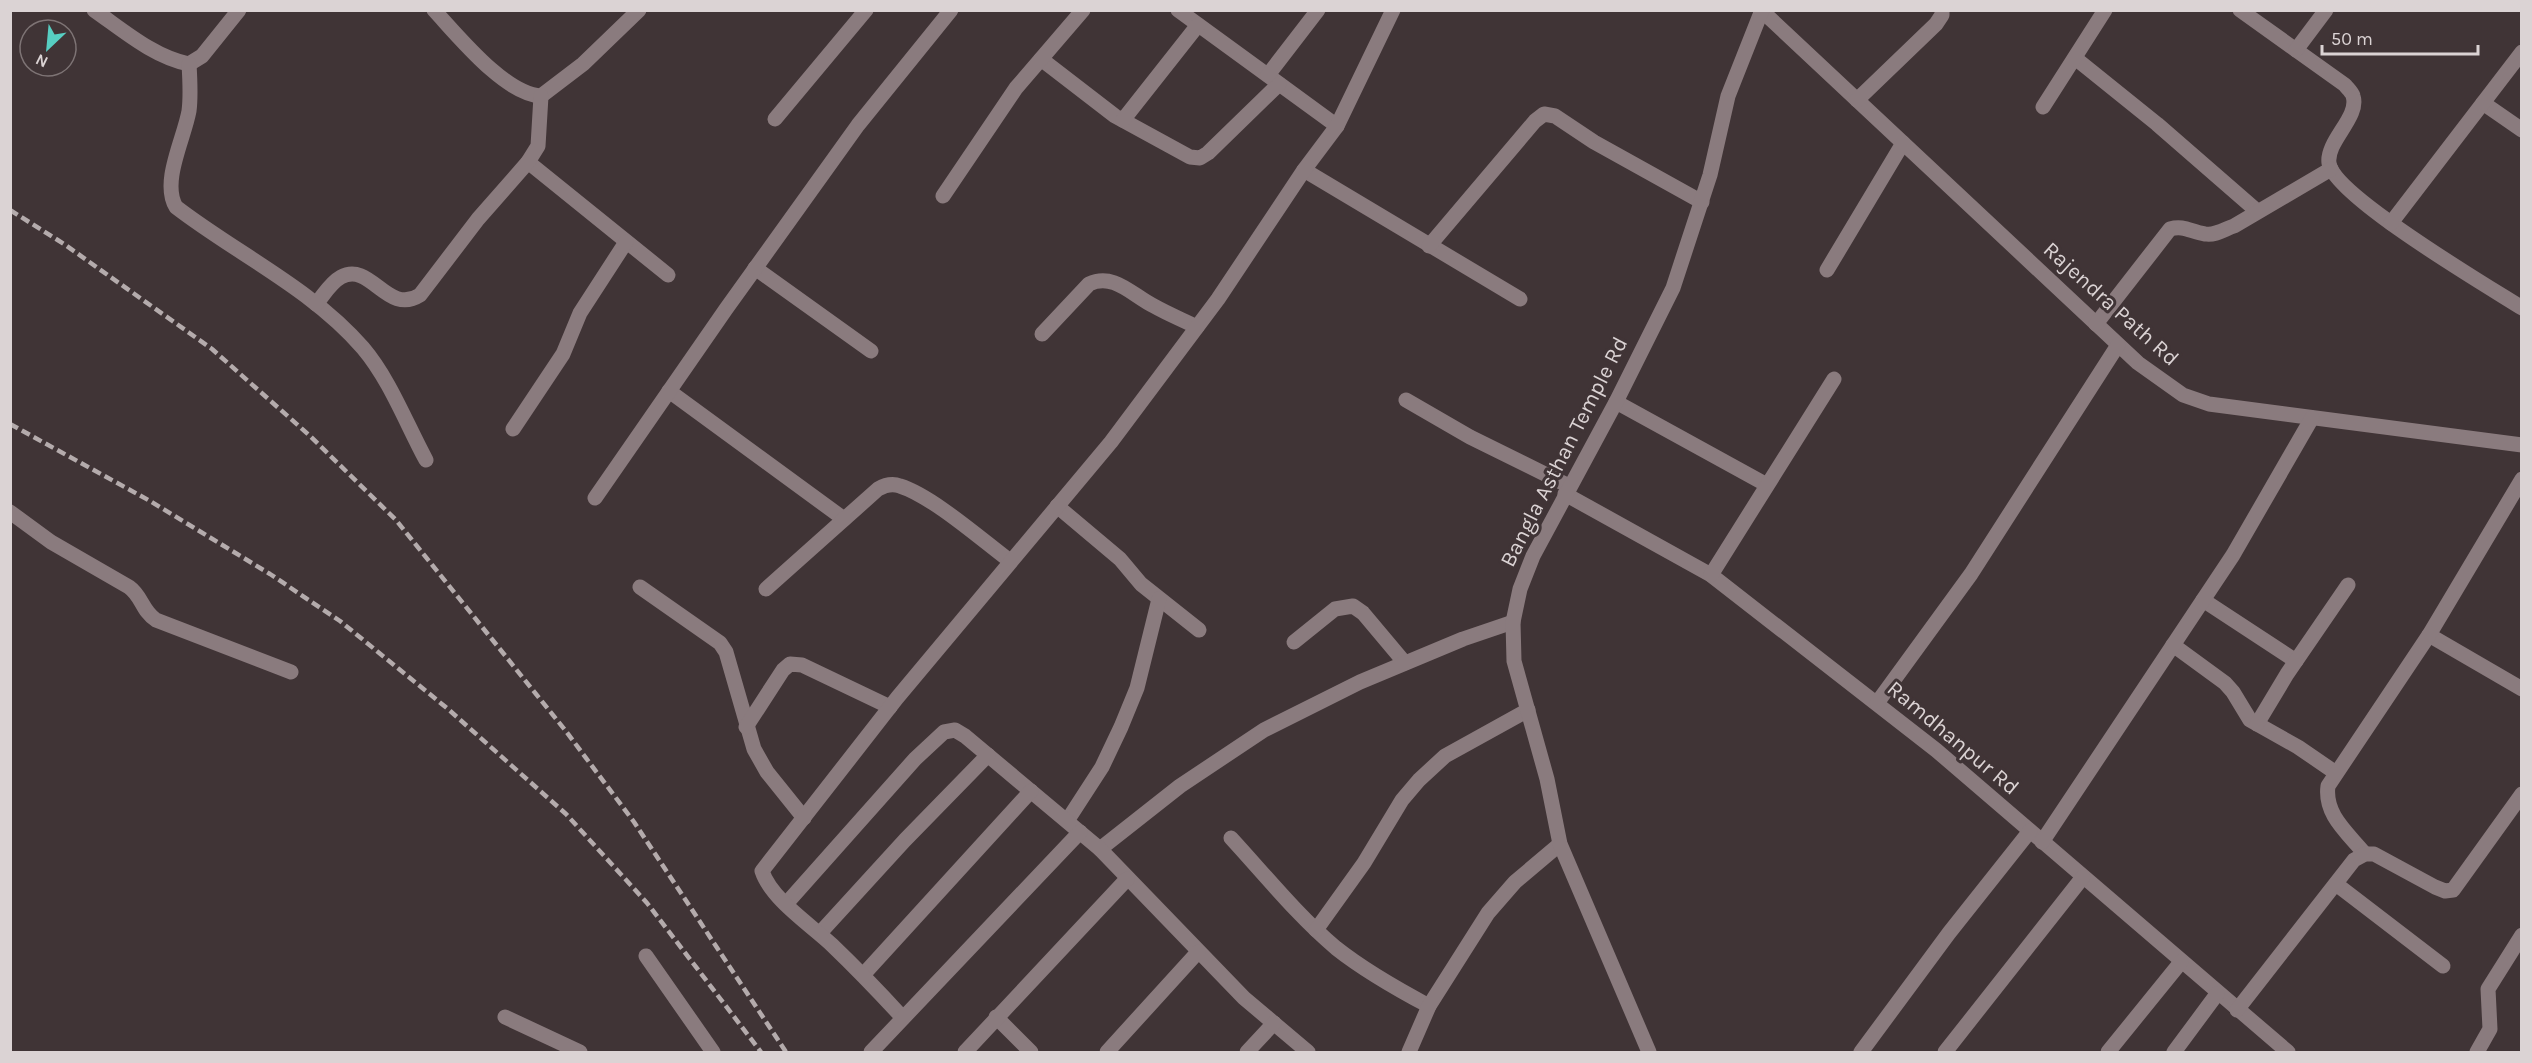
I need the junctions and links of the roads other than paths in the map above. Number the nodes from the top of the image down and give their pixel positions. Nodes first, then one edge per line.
1 (94, 10) edge
2 (239, 10) edge
3 (434, 10) edge
4 (639, 10) edge
5 (866, 10) edge
6 (951, 10) edge
7 (1083, 10) edge
8 (1178, 10) edge
9 (1318, 10) edge
10 (1392, 10) edge
11 (1942, 10) edge
12 (2105, 10) edge
13 (2240, 10) edge
14 (2326, 10) edge
15 (1762, 11) edge
16 (114, 16) edge
17 (1198, 25) junction
18 (2296, 50) junction
19 (2522, 52) edge
20 (2075, 58) junction
21 (1041, 59) junction
22 (189, 64) junction
23 (1274, 80) junction
24 (542, 96) junction
25 (1857, 100) junction
26 (2483, 103) junction
27 (2043, 107) dead end
28 (775, 119) dead end
29 (1123, 120) junction
30 (1337, 126) junction
31 (2522, 130) edge
32 (1903, 143) junction
33 (528, 162) junction
34 (2331, 169) junction
35 (1304, 170) junction
36 (942, 196) dead end
37 (1702, 202) junction
38 (2258, 212) junction
39 (2391, 223) junction
40 (626, 242) junction
41 (1429, 246) junction
42 (755, 268) junction
43 (1827, 270) dead end
44 (668, 275) dead end
45 (1520, 299) dead end
46 (316, 304) junction
47 (2522, 308) edge
48 (2096, 324) junction
49 (1197, 327) junction
50 (1042, 334) dead end
51 (2118, 345) junction
52 (871, 351) dead end
53 (1834, 379) dead end
54 (669, 391) junction
55 (1406, 400) dead end
56 (1616, 402) junction
57 (2312, 417) junction
58 (513, 429) dead end
59 (2522, 445) edge
60 (426, 459) dead end
61 (2522, 479) edge
62 (1767, 485) junction
63 (1567, 490) junction
64 (596, 498) dead end
65 (1057, 506) junction
66 (10, 512) edge
67 (844, 519) junction
68 (1010, 561) junction
69 (1711, 575) junction
70 (2348, 585) dead end
71 (640, 587) dead end
72 (766, 589) dead end
73 (1159, 599) junction
74 (2203, 600) junction
75 (1513, 622) junction
76 (1199, 630) dead end
77 (2429, 635) junction
78 (1294, 642) dead end
79 (2174, 645) junction
80 (2296, 661) junction
81 (1405, 663) junction
82 (291, 672) dead end
83 (2522, 689) edge
84 (1876, 703) junction
85 (890, 707) junction
86 (1528, 710) junction
87 (2257, 724) junction
88 (747, 727) junction
89 (988, 755) junction
90 (2336, 773) junction
91 (1031, 791) junction
92 (2522, 794) edge
93 (804, 818) junction
94 (1067, 821) junction
95 (2030, 831) junction
96 (1080, 832) junction
97 (1231, 838) dead end
98 (2042, 842) junction
99 (1560, 844) junction
100 (1100, 849) junction
101 (2365, 854) junction
102 (2083, 877) junction
103 (1127, 879) junction
104 (2336, 884) junction
105 (786, 904) junction
106 (1316, 930) junction
107 (820, 933) junction
108 (2522, 935) edge
109 (1198, 952) junction
110 (646, 956) dead end
111 (2181, 962) junction
112 (2443, 966) dead end
113 (863, 975) junction
114 (2217, 994) junction
115 (1429, 1006) junction
116 (2237, 1010) junction
117 (505, 1017) dead end
118 (996, 1017) junction
119 (903, 1018) junction
120 (1274, 1023) junction
121 (580, 1053) edge
122 (713, 1053) edge
123 (871, 1053) edge
124 (965, 1053) edge
125 (1030, 1053) edge
126 (1107, 1053) edge
127 (1246, 1053) edge
128 (1308, 1053) edge
129 (1409, 1053) edge
130 (1649, 1053) edge
131 (1861, 1053) edge
132 (1945, 1053) edge
133 (2108, 1053) edge
134 (2174, 1053) edge
135 (2288, 1053) edge
136 (2477, 1053) edge

1 - 16 street
2 - 22 street
3 - 24 street
4 - 24 street
5 - 28 street
6 - 42 street
7 - 21 street
8 - 17 street
9 - 23 street
10 - 30 street
11 - 25 street
12 - 20 street
13 - 18 street
14 - 18 street
15 - 25 street, Rajendra Path Rd
15 - 37 street, Bangla Asthan Temple Rd
16 - 22 street
17 - 23 street
17 - 29 street
18 - 34 street
19 - 26 street
20 - 27 street
20 - 38 street
21 - 29 street
21 - 36 street
22 - 46 street
23 - 29 street
23 - 30 street
24 - 33 street
25 - 32 street, Rajendra Path Rd
26 - 31 street
26 - 39 street
30 - 35 street
32 - 43 street
32 - 48 street, Rajendra Path Rd
33 - 40 street
33 - 46 street
34 - 38 street
34 - 39 street
35 - 41 street
35 - 49 street
37 - 41 street
37 - 56 street, Bangla Asthan Temple Rd
38 - 48 street
39 - 47 street
40 - 44 street
40 - 58 street
41 - 45 street
42 - 52 street
42 - 54 street
46 - 60 street
48 - 51 street, Rajendra Path Rd
49 - 50 street
49 - 65 street
51 - 57 street, Rajendra Path Rd
51 - 84 street
53 - 62 street
54 - 64 street
54 - 67 street
55 - 63 street, Ramdhanpur Rd
56 - 62 street
56 - 63 street, Bangla Asthan Temple Rd
57 - 59 street, Rajendra Path Rd
57 - 74 street
61 - 77 street
62 - 69 street
63 - 69 street, Ramdhanpur Rd
63 - 75 street, Bangla Asthan Temple Rd
65 - 68 street
65 - 73 street
66 - 82 street
67 - 68 street
67 - 72 street
68 - 85 street
69 - 84 street, Ramdhanpur Rd
70 - 80 street
71 - 88 street
73 - 76 street
73 - 94 street
74 - 79 street
74 - 80 street
75 - 81 street
75 - 86 street, Bangla Asthan Temple Rd
77 - 83 street
77 - 90 street
78 - 81 street
79 - 87 street
79 - 98 street
80 - 87 street
81 - 100 street
84 - 95 street, Ramdhanpur Rd
85 - 88 street
85 - 93 street
86 - 99 street, Bangla Asthan Temple Rd
86 - 106 street
87 - 90 street
88 - 93 street
89 - 91 street
89 - 105 street
89 - 107 street
90 - 101 street
91 - 94 street
91 - 113 street
92 - 101 street
93 - 105 street
94 - 96 street
95 - 98 street, Ramdhanpur Rd
95 - 131 street
96 - 100 street
96 - 119 street
97 - 106 street
98 - 102 street, Ramdhanpur Rd
99 - 115 street
99 - 130 street, Bangla Asthan Temple Rd
100 - 103 street
101 - 104 street
102 - 111 street, Ramdhanpur Rd
102 - 132 street
103 - 109 street
103 - 118 street
104 - 112 street
104 - 116 street
105 - 107 street
106 - 115 street
107 - 113 street
108 - 136 street
109 - 120 street
109 - 126 street
110 - 122 street
111 - 114 street, Ramdhanpur Rd
111 - 133 street
113 - 119 street
114 - 116 street, Ramdhanpur Rd
114 - 134 street
115 - 129 street
116 - 135 street, Ramdhanpur Rd
117 - 121 street
118 - 124 street
118 - 125 street
119 - 123 street
120 - 127 street
120 - 128 street

